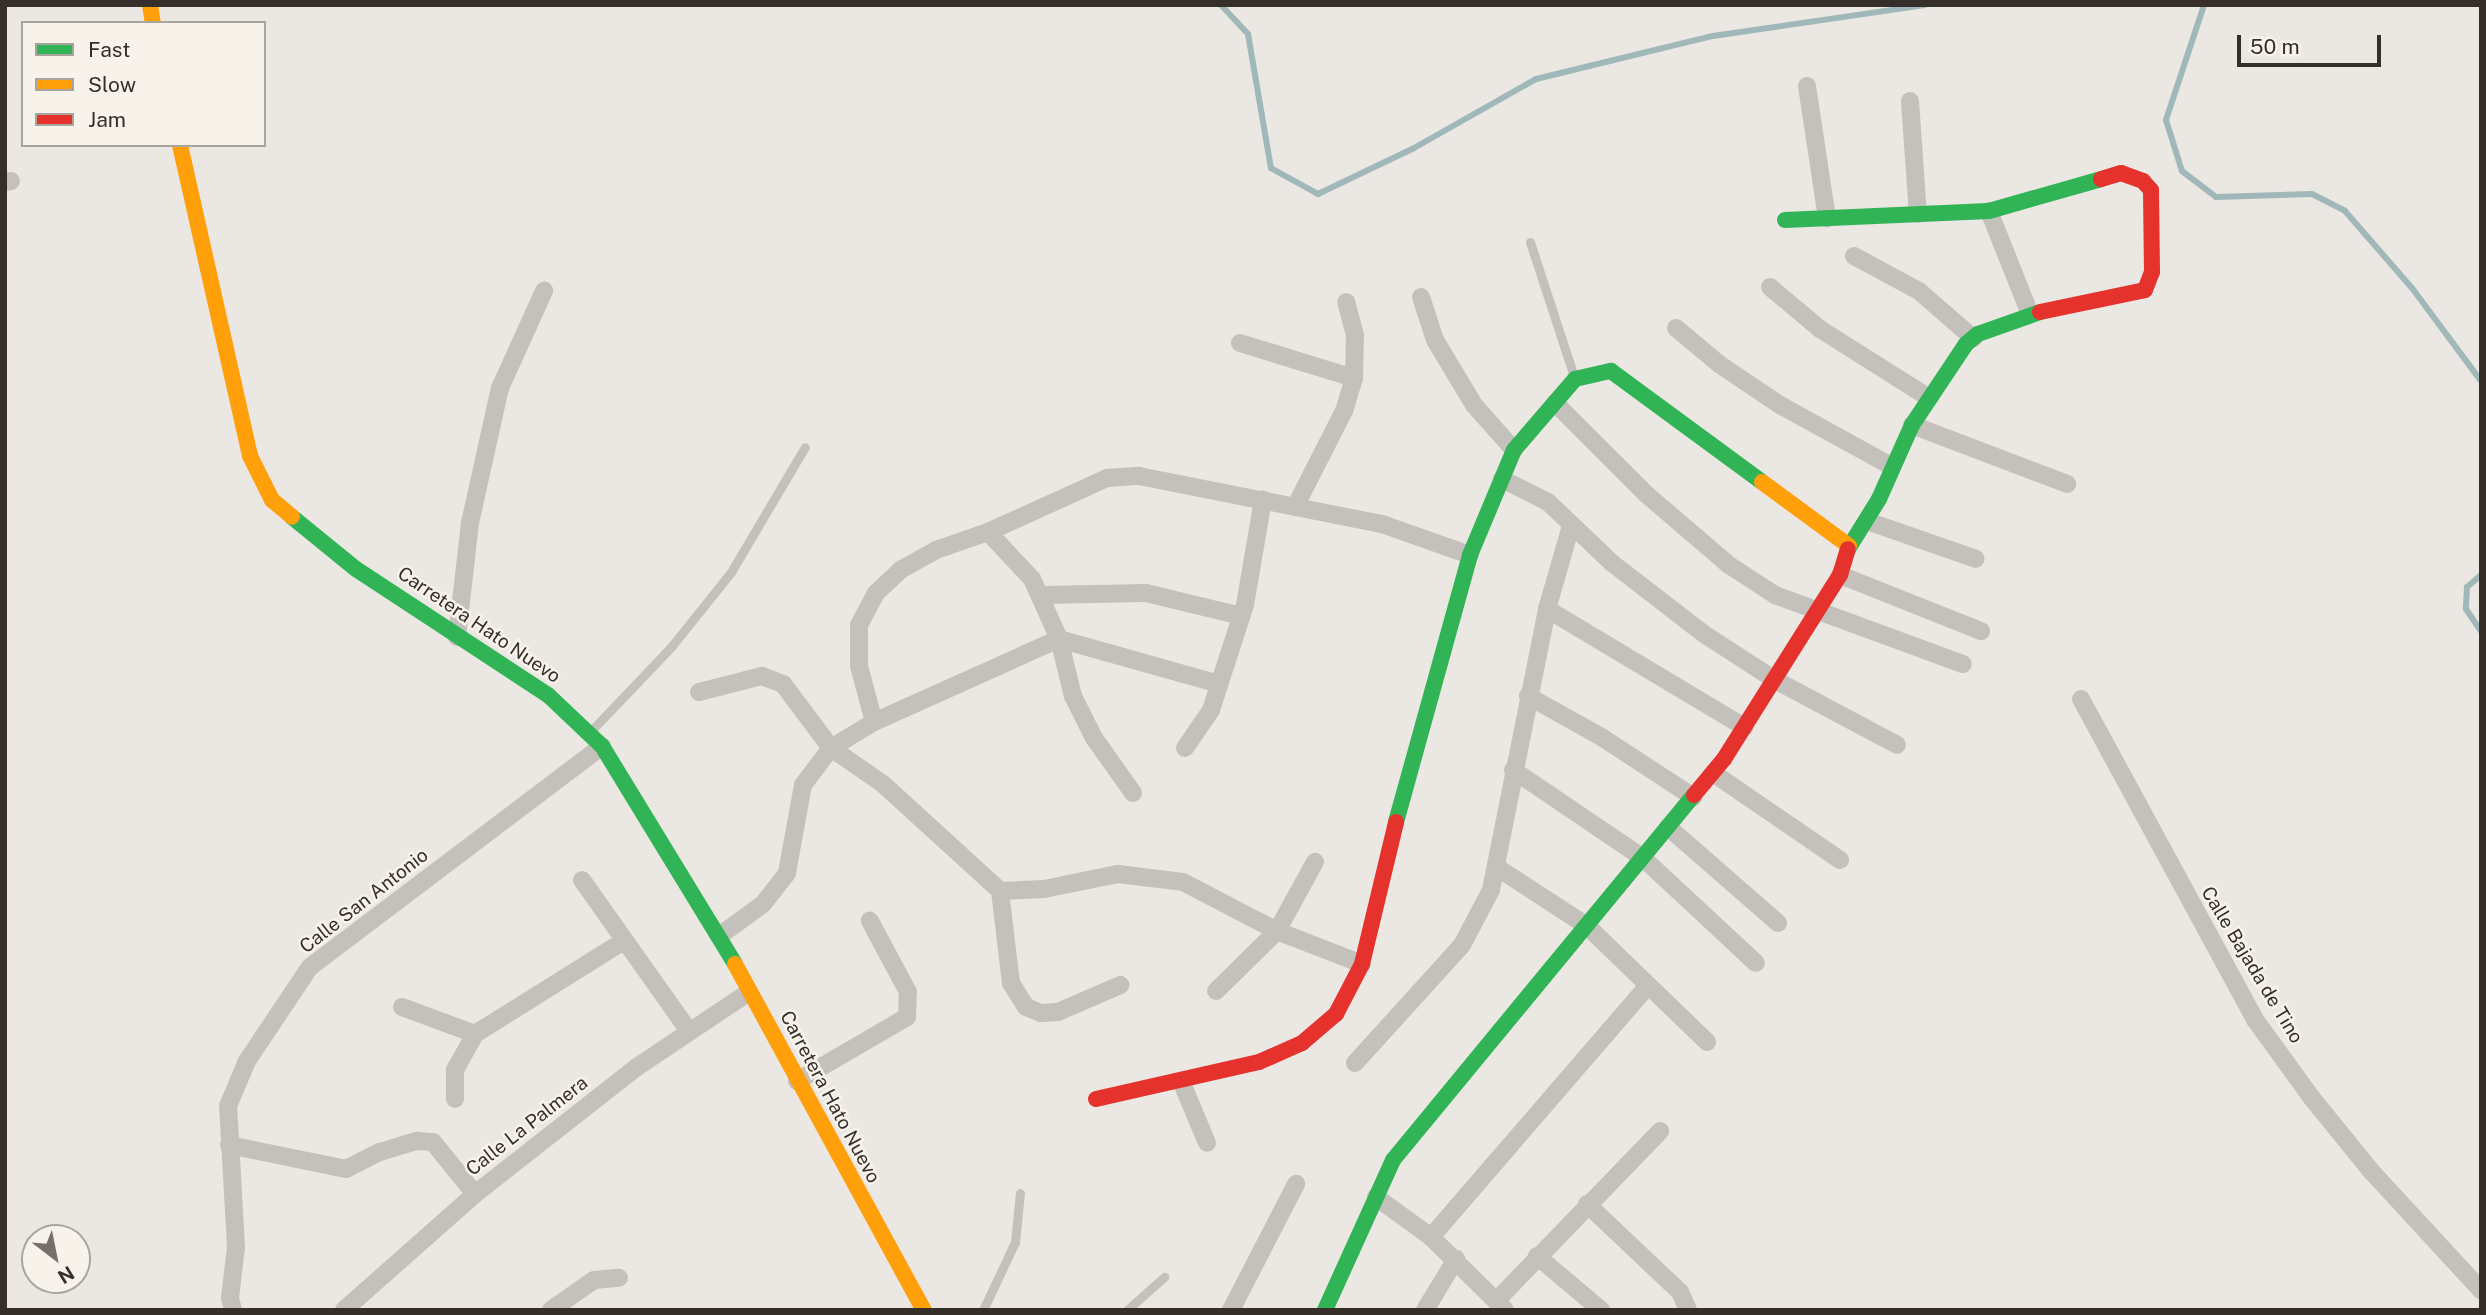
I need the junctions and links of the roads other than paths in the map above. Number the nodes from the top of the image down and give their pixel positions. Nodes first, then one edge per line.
1 (1807, 86) dead end
2 (1910, 101) dead end
3 (180, 147) edge
4 (1989, 211) junction
5 (1918, 214) junction
6 (1827, 219) junction
7 (1785, 220) dead end
8 (1530, 242) dead end
9 (1854, 256) dead end
10 (1770, 287) dead end
11 (544, 291) dead end
12 (1421, 297) dead end
13 (1346, 302) dead end
14 (2030, 314) junction
15 (1676, 328) dead end
16 (1973, 338) junction
17 (1241, 343) dead end
18 (1354, 378) junction
19 (1575, 379) junction
20 (1928, 398) junction
21 (1555, 403) junction
22 (1912, 425) junction
23 (805, 447) dead end
24 (1514, 450) junction
25 (1891, 466) junction
26 (1502, 479) junction
27 (2067, 484) dead end
28 (1264, 500) junction
29 (1295, 507) junction
30 (1867, 521) junction
31 (1571, 526) junction
32 (988, 532) junction
33 (1849, 546) junction
34 (1470, 555) junction
35 (1976, 559) dead end
36 (1840, 575) junction
37 (1041, 595) junction
38 (1547, 609) junction
39 (1817, 609) junction
40 (1241, 616) junction
41 (1981, 631) dead end
42 (457, 637) junction
43 (1059, 639) junction
44 (1963, 664) dead end
45 (1775, 680) junction
46 (1219, 684) junction
47 (699, 692) dead end
48 (1528, 696) junction
49 (2081, 699) dead end
50 (874, 722) junction
51 (1744, 727) junction
52 (588, 734) junction
53 (1897, 745) dead end
54 (602, 746) junction
55 (831, 748) junction
56 (1185, 748) dead end
57 (1513, 770) junction
58 (1713, 773) junction
59 (1133, 793) dead end
60 (1693, 797) junction
61 (1668, 827) junction
62 (1643, 858) junction
63 (1840, 860) dead end
64 (1315, 862) dead end
65 (1498, 868) junction
66 (582, 880) dead end
67 (1000, 891) junction
68 (870, 921) dead end
69 (1778, 923) dead end
70 (1587, 926) junction
71 (1277, 931) junction
72 (719, 936) junction
73 (624, 941) junction
74 (1756, 963) dead end
75 (1362, 964) junction
76 (1120, 985) dead end
77 (1646, 988) junction
78 (1216, 991) dead end
79 (749, 992) junction
80 (402, 1007) dead end
81 (690, 1031) junction
82 (475, 1034) junction
83 (1707, 1042) dead end
84 (1354, 1063) dead end
85 (797, 1081) junction
86 (1181, 1081) junction
87 (455, 1100) dead end
88 (1096, 1100) dead end
89 (1660, 1131) dead end
90 (1207, 1143) dead end
91 (229, 1145) junction
92 (1296, 1184) dead end
93 (1020, 1193) dead end
94 (475, 1194) junction
95 (1376, 1197) junction
96 (1587, 1205) junction
97 (1431, 1237) junction
98 (1537, 1256) junction
99 (1456, 1259) junction
100 (1164, 1277) dead end
101 (619, 1278) dead end
102 (2481, 1290) edge
103 (1501, 1305) edge
104 (233, 1310) edge
105 (344, 1310) edge
106 (551, 1310) edge
107 (924, 1310) edge
108 (984, 1310) edge
109 (1127, 1310) edge
110 (1231, 1310) edge
111 (1325, 1310) edge
112 (1425, 1310) edge
113 (1601, 1310) edge
114 (1688, 1310) edge

1 - 6 street
2 - 5 street
3 - 42 street, Carretera Hato Nuevo
4 - 5 street
4 - 14 street
4 - 14 street
5 - 6 street
6 - 7 street
8 - 19 lane
9 - 16 street
10 - 20 street
11 - 42 street
12 - 24 street
13 - 18 street
14 - 16 street
15 - 25 street
16 - 20 street
17 - 18 street
18 - 29 street
19 - 21 street
19 - 33 street
20 - 22 street
21 - 24 street
21 - 39 street
22 - 25 street
22 - 27 street
23 - 52 lane
24 - 26 street
25 - 30 street
26 - 31 street
26 - 34 street
28 - 29 street
28 - 32 street
28 - 40 street
29 - 34 street
30 - 33 street
30 - 35 street
31 - 38 street
31 - 45 street
32 - 37 street
32 - 50 street
33 - 36 street
34 - 75 street
36 - 39 street
36 - 41 street
37 - 40 street
37 - 43 street
38 - 48 street
38 - 51 street
39 - 44 street
39 - 45 street
40 - 46 street
42 - 52 street, Carretera Hato Nuevo
43 - 46 street
43 - 50 street
43 - 59 street
45 - 51 street
45 - 53 street
46 - 56 street
47 - 55 street
48 - 57 street
48 - 60 street
49 - 102 street, Calle Bajada de Tino
50 - 55 street
51 - 58 street
52 - 54 street, Carretera Hato Nuevo
54 - 72 street, Carretera Hato Nuevo
54 - 91 street, Calle San Antonio
55 - 67 street
55 - 72 street
57 - 62 street
57 - 65 street
58 - 60 street
58 - 63 street
60 - 61 street
61 - 62 street
61 - 69 street
62 - 70 street
62 - 74 street
64 - 71 street
65 - 70 street
65 - 84 street
66 - 73 street
67 - 71 street
67 - 76 street
68 - 85 street
70 - 77 street
70 - 95 street
71 - 75 street
71 - 78 street
72 - 79 street, Carretera Hato Nuevo
73 - 81 street
73 - 82 street
75 - 86 street
77 - 83 street
77 - 97 street
79 - 81 street, Calle La Palmera
79 - 85 street, Carretera Hato Nuevo
80 - 82 street
81 - 94 street, Calle La Palmera
82 - 87 street
85 - 107 street, Carretera Hato Nuevo
86 - 88 street
86 - 90 street
89 - 96 street
91 - 94 street
91 - 104 street, Calle San Antonio
92 - 110 street
93 - 108 lane
94 - 105 street, Calle La Palmera
95 - 97 street
95 - 111 street
96 - 98 street
96 - 114 street
97 - 99 street
98 - 103 street
98 - 113 street
99 - 103 street
99 - 112 street
100 - 109 lane
101 - 106 street

